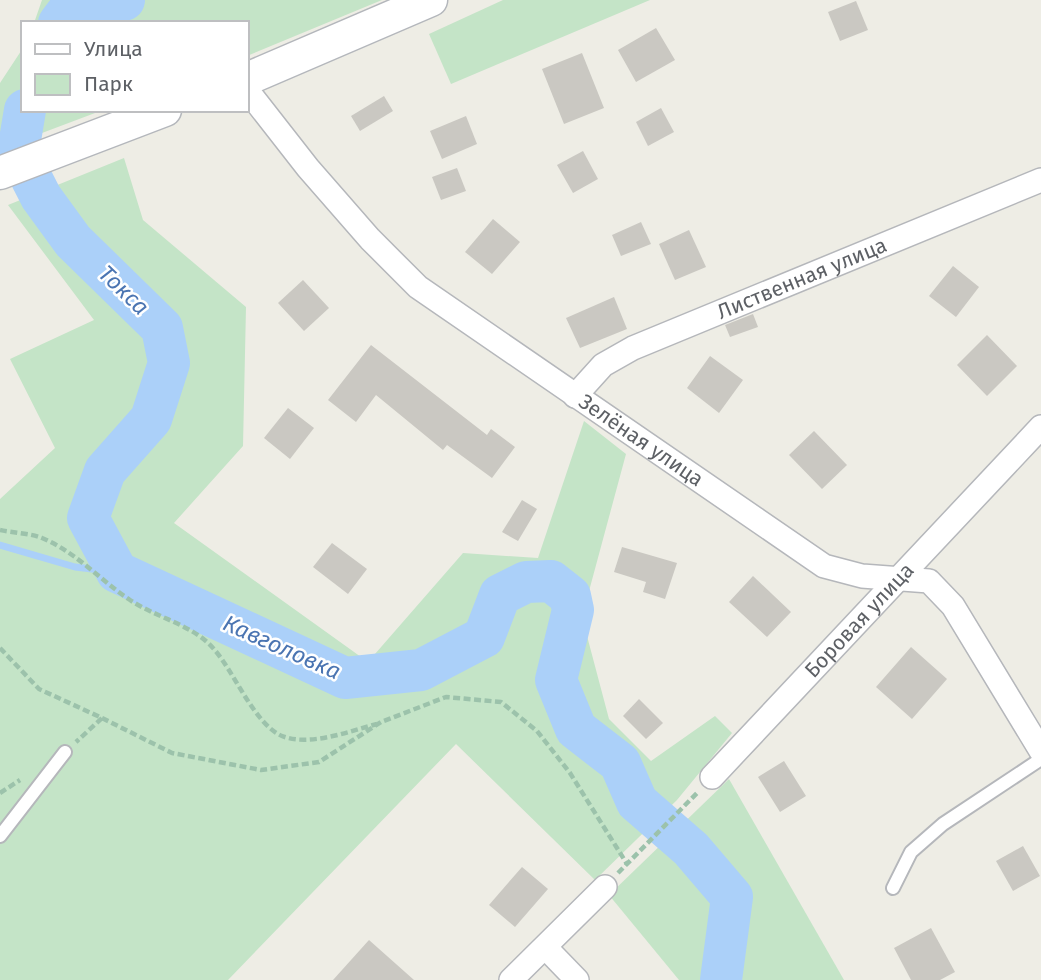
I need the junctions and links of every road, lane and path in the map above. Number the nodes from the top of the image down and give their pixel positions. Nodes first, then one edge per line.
1 (431, 0) edge
2 (248, 79) edge
3 (248, 91) edge
4 (160, 112) edge
5 (0, 173) edge
6 (1041, 180) edge
7 (575, 396) junction
8 (1041, 427) edge
9 (0, 530) edge
10 (900, 577) junction
11 (0, 648) edge
12 (102, 718) junction
13 (381, 722) junction
14 (1041, 751) edge
15 (65, 752) joint
16 (1041, 759) edge
17 (712, 777) joint
18 (0, 836) edge
19 (627, 864) junction
20 (606, 887) joint
21 (893, 888) dead end
22 (546, 948) junction
23 (511, 980) edge
24 (577, 980) edge

1 - 2 main road
3 - 7 street, Зелёная улица
4 - 5 main road
6 - 7 street, Лиственная улица
7 - 10 street, Зелёная улица
8 - 10 street, Боровая улица
9 - 13 path
10 - 14 street, Зелёная улица
10 - 17 street, Боровая улица
11 - 12 path
12 - 13 path
12 - 15 path
13 - 19 path
15 - 18 lane
16 - 21 lane
17 - 19 path
19 - 20 path
20 - 22 street
22 - 23 street
22 - 24 street

